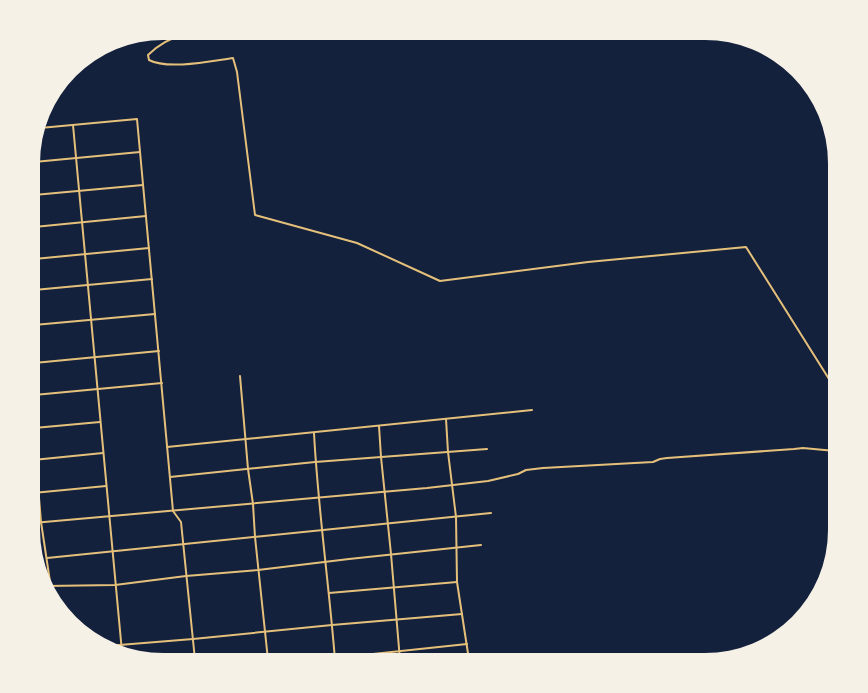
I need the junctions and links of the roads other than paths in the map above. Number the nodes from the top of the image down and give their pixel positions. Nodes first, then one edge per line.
1 (170, 40) edge
2 (73, 125) junction
3 (45, 128) edge
4 (140, 152) junction
5 (76, 158) junction
6 (40, 161) edge
7 (143, 185) junction
8 (79, 191) junction
9 (40, 194) edge
10 (146, 216) junction
11 (82, 222) junction
12 (40, 226) edge
13 (149, 248) junction
14 (85, 254) junction
15 (40, 258) edge
16 (152, 279) junction
17 (88, 285) junction
18 (40, 289) edge
19 (155, 314) junction
20 (91, 320) junction
21 (40, 325) edge
22 (159, 351) junction
23 (94, 357) junction
24 (40, 362) edge
25 (240, 376) dead end
26 (828, 377) edge
27 (162, 383) junction
28 (97, 389) junction
29 (40, 394) edge
30 (532, 410) dead end
31 (446, 419) junction
32 (100, 422) junction
33 (379, 426) junction
34 (40, 427) edge
35 (314, 433) junction
36 (246, 440) junction
37 (168, 447) junction
38 (487, 449) dead end
39 (828, 450) edge
40 (448, 452) junction
41 (103, 453) junction
42 (381, 457) junction
43 (40, 459) edge
44 (315, 462) junction
45 (248, 469) junction
46 (170, 477) junction
47 (452, 485) junction
48 (106, 486) junction
49 (40, 492) edge
50 (385, 492) junction
51 (319, 498) junction
52 (253, 504) junction
53 (40, 507) edge
54 (173, 511) junction
55 (491, 513) dead end
56 (109, 517) junction
57 (456, 517) junction
58 (41, 522) junction
59 (388, 523) junction
60 (321, 530) junction
61 (255, 537) junction
62 (183, 545) junction
63 (481, 545) dead end
64 (457, 547) junction
65 (112, 552) junction
66 (391, 554) junction
67 (46, 558) junction
68 (326, 562) junction
69 (258, 570) junction
70 (48, 576) edge
71 (186, 576) junction
72 (457, 582) junction
73 (115, 585) junction
74 (54, 586) edge
75 (394, 587) junction
76 (329, 593) junction
77 (462, 614) junction
78 (396, 619) junction
79 (332, 625) junction
80 (264, 632) junction
81 (193, 639) junction
82 (467, 644) junction
83 (121, 645) joint
84 (399, 651) junction
85 (194, 653) edge
86 (267, 653) edge
87 (334, 653) edge
88 (383, 653) edge
89 (468, 653) edge

1 - 26 street
2 - 3 street
2 - 4 street
2 - 5 street
4 - 5 street
4 - 7 street
5 - 6 street
5 - 8 street
7 - 8 street
7 - 10 street
8 - 9 street
8 - 11 street
10 - 11 street
10 - 13 street
11 - 12 street
11 - 14 street
13 - 14 street
13 - 16 street
14 - 15 street
14 - 17 street
16 - 17 street
16 - 19 street
17 - 18 street
17 - 20 street
19 - 20 street
19 - 22 street
20 - 21 street
20 - 23 street
22 - 23 street
22 - 27 street
23 - 24 street
23 - 28 street
25 - 36 street
27 - 28 street
27 - 37 street
28 - 29 street
28 - 32 street
30 - 31 street
31 - 33 street
31 - 40 street
32 - 34 street
32 - 41 street
33 - 35 street
33 - 42 street
35 - 36 street
35 - 44 street
36 - 37 street
36 - 45 street
37 - 46 street
38 - 40 street
39 - 47 street
40 - 42 street
40 - 47 street
41 - 43 street
41 - 48 street
42 - 44 street
42 - 50 street
44 - 45 street
44 - 51 street
45 - 46 street
45 - 52 street
46 - 54 street
47 - 50 street
47 - 57 street
48 - 49 street
48 - 56 street
50 - 51 street
50 - 59 street
51 - 52 street
51 - 60 street
52 - 54 street
52 - 61 street
53 - 58 street
54 - 56 street
54 - 62 street
55 - 57 street
56 - 58 street
56 - 65 street
57 - 59 street
57 - 64 street
58 - 67 street
59 - 60 street
59 - 66 street
60 - 61 street
60 - 68 street
61 - 62 street
61 - 69 street
62 - 65 street
62 - 71 street
63 - 64 street
64 - 66 street
64 - 72 street
65 - 67 street
65 - 73 street
66 - 68 street
66 - 75 street
67 - 70 street
68 - 69 street
68 - 76 street
69 - 71 street
69 - 80 street
71 - 73 street
71 - 81 street
72 - 75 street
72 - 77 street
73 - 74 street
73 - 83 street
75 - 76 street
75 - 78 street
76 - 79 street
77 - 78 street
77 - 82 street
78 - 79 street
78 - 84 street
79 - 80 street
79 - 87 street
80 - 81 street
80 - 86 street
81 - 83 street
81 - 85 street
82 - 84 street
82 - 89 street
84 - 88 street

